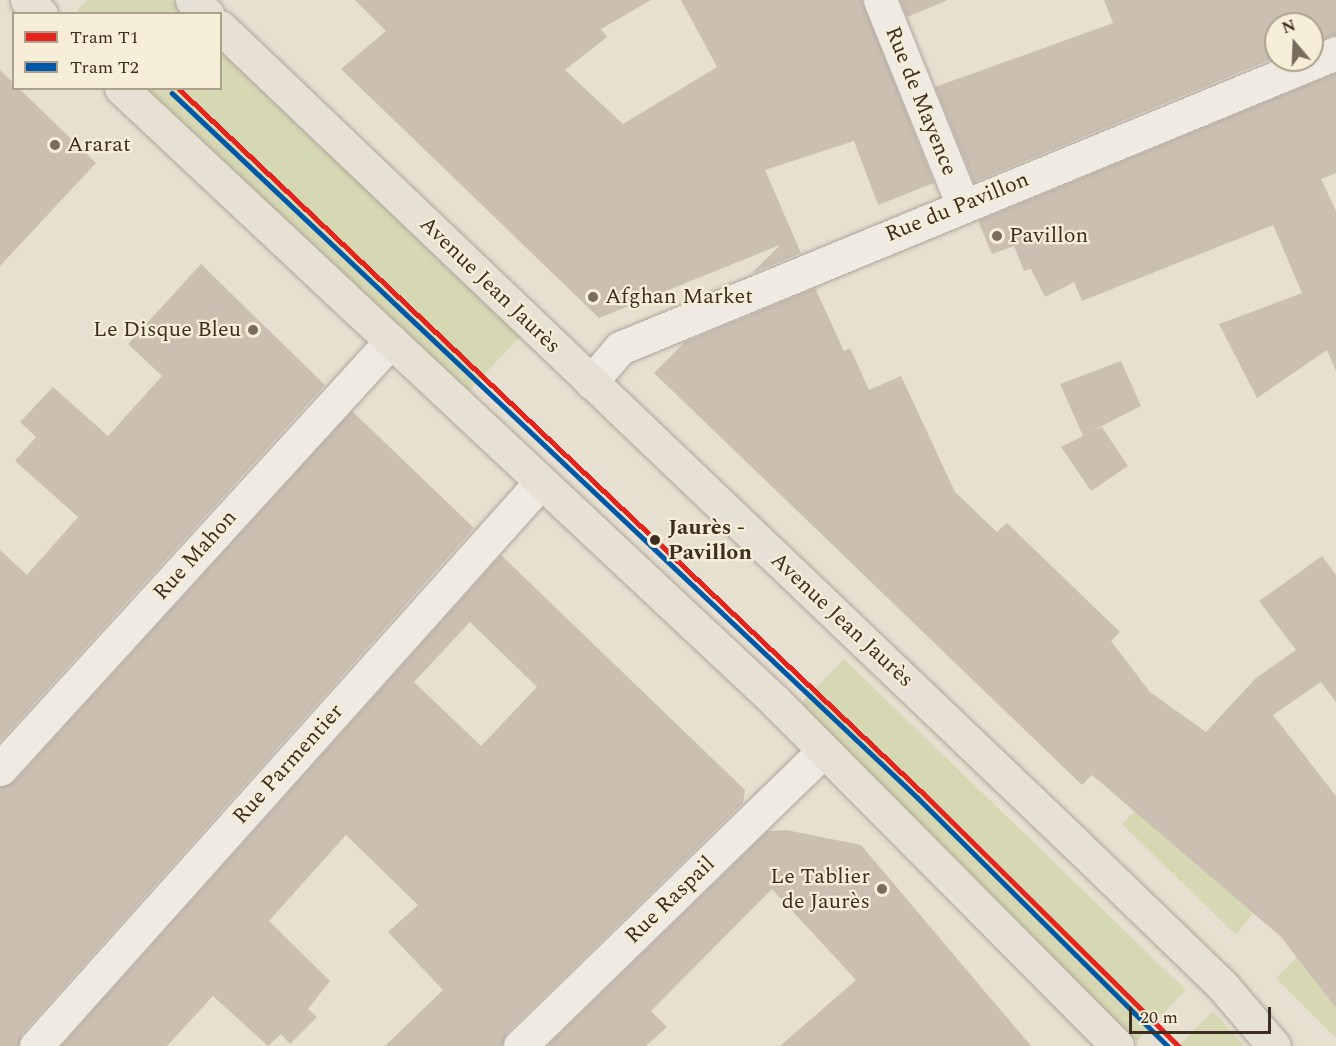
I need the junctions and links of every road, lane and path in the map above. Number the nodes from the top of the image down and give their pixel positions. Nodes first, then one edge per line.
1 (27, 0) edge
2 (192, 0) edge
3 (880, 0) edge
4 (39, 12) edge
5 (205, 12) edge
6 (222, 29) edge
7 (1336, 53) edge
8 (123, 90) edge
9 (962, 203) junction
10 (391, 341) junction
11 (591, 382) junction
12 (541, 482) junction
13 (821, 753) junction
14 (0, 769) edge
15 (36, 1046) edge
16 (520, 1046) edge
17 (1117, 1046) edge
18 (1274, 1046) edge

1 - 4 main road
2 - 5 main road
3 - 9 street, Rue de Mayence
6 - 11 main road, Avenue Jean Jaurès
7 - 9 street, Rue du Pavillon
8 - 10 main road
9 - 11 street, Rue du Pavillon
10 - 12 main road
10 - 14 street, Rue Mahon
11 - 18 main road, Avenue Jean Jaurès
12 - 13 main road
12 - 15 street, Rue Parmentier
13 - 16 street, Rue Raspail
13 - 17 main road

